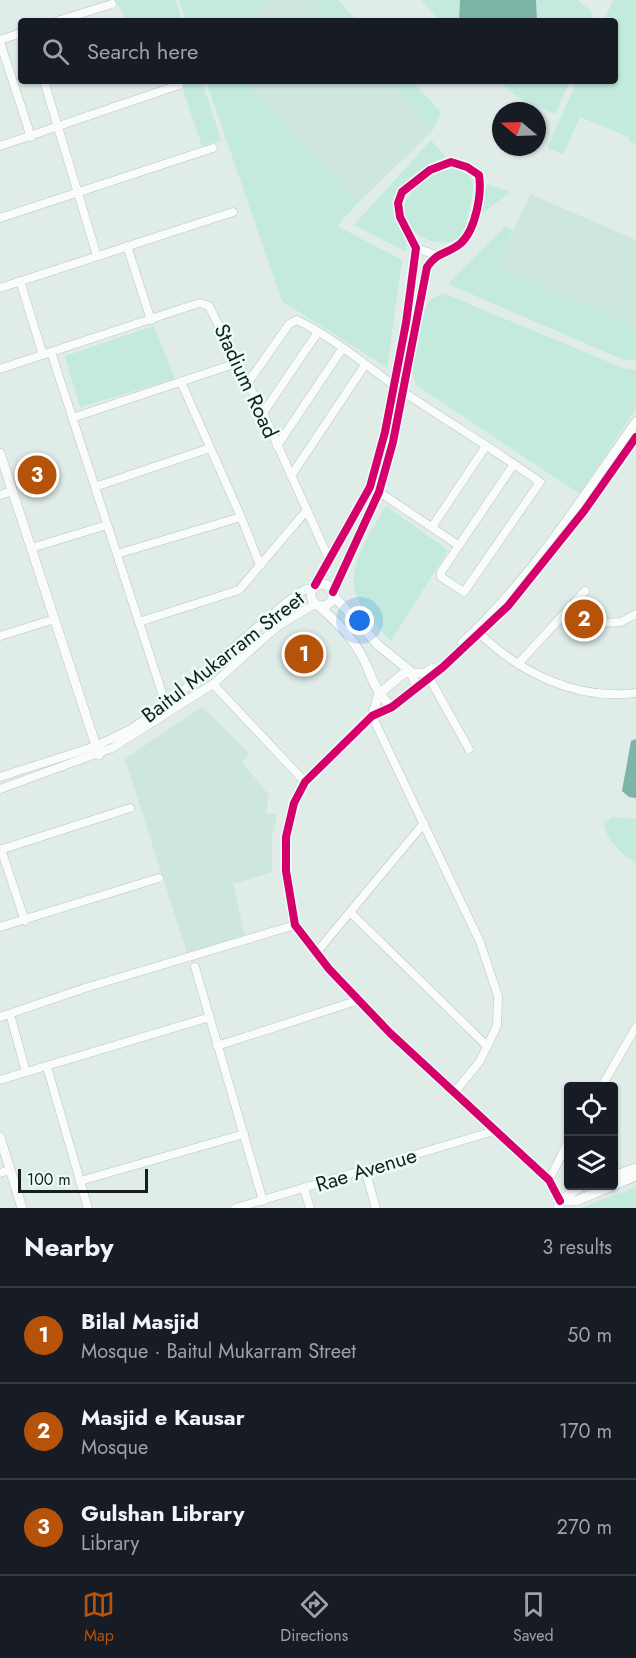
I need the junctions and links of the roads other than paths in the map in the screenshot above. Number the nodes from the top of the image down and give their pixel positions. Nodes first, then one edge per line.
1 (112, 4) dead end
2 (67, 18) edge
3 (18, 34) edge
4 (0, 41) edge
5 (45, 84) edge
6 (179, 85) dead end
7 (58, 127) junction
8 (31, 137) junction
9 (0, 146) edge
10 (213, 148) dead end
11 (78, 193) junction
12 (233, 212) dead end
13 (0, 218) edge
14 (127, 246) junction
15 (416, 248) junction
16 (436, 255) junction
17 (97, 256) junction
18 (20, 281) junction
19 (0, 288) edge
20 (151, 320) junction
21 (318, 332) junction
22 (342, 349) junction
23 (47, 353) junction
24 (237, 363) junction
25 (366, 365) junction
26 (0, 369) edge
27 (181, 382) junction
28 (248, 384) junction
29 (394, 384) junction
30 (403, 391) junction
31 (263, 414) junction
32 (72, 418) junction
33 (636, 422) edge
34 (636, 437) edge
35 (277, 446) junction
36 (486, 446) junction
37 (210, 448) junction
38 (0, 453) edge
39 (513, 464) junction
40 (291, 476) junction
41 (95, 487) junction
42 (12, 491) junction
43 (379, 492) junction
44 (0, 495) edge
45 (307, 510) junction
46 (241, 517) junction
47 (107, 525) junction
48 (432, 527) junction
49 (458, 544) junction
50 (31, 548) junction
51 (117, 554) junction
52 (329, 560) junction
53 (260, 565) junction
54 (314, 587) junction
55 (585, 591) dead end
56 (333, 594) junction
57 (316, 605) junction
58 (636, 614) edge
59 (55, 619) junction
60 (139, 622) junction
61 (602, 623) dead end
62 (478, 632) junction
63 (0, 636) edge
64 (518, 664) junction
65 (410, 671) junction
66 (428, 675) junction
67 (213, 684) junction
68 (417, 687) junction
69 (636, 693) edge
70 (379, 694) junction
71 (166, 705) junction
72 (392, 707) junction
73 (372, 716) junction
74 (469, 749) dead end
75 (98, 751) junction
76 (0, 777) edge
77 (305, 782) junction
78 (0, 789) edge
79 (130, 808) dead end
80 (424, 823) junction
81 (1, 850) edge
82 (159, 878) dead end
83 (350, 912) junction
84 (25, 921) junction
85 (295, 925) junction
86 (0, 927) edge
87 (316, 953) junction
88 (195, 967) dead end
89 (359, 1000) junction
90 (10, 1014) junction
91 (0, 1017) edge
92 (210, 1017) junction
93 (636, 1027) edge
94 (218, 1046) junction
95 (487, 1046) junction
96 (47, 1067) junction
97 (26, 1072) junction
98 (0, 1080) edge
99 (604, 1082) edge
100 (454, 1093) junction
101 (494, 1131) junction
102 (244, 1134) junction
103 (0, 1137) edge
104 (564, 1150) edge
105 (636, 1168) edge
106 (10, 1170) junction
107 (365, 1170) junction
108 (0, 1173) edge
109 (618, 1175) edge
110 (636, 1176) edge
111 (549, 1180) junction
112 (80, 1181) junction
113 (303, 1189) junction
114 (576, 1190) edge
115 (263, 1201) junction
116 (559, 1205) edge
117 (22, 1208) edge
118 (88, 1208) edge
119 (236, 1208) edge
120 (310, 1208) edge
121 (376, 1208) edge

1 - 2 street
3 - 4 street
4 - 8 street
5 - 7 street
6 - 7 street
7 - 8 street
7 - 11 street
8 - 9 street
10 - 11 street
11 - 13 street
11 - 17 street
12 - 14 street
14 - 17 street
14 - 20 street
15 - 16 street
15 - 16 street
15 - 29 street
16 - 30 street
17 - 18 street
18 - 19 street
18 - 23 street
20 - 23 street, Stadium Road
20 - 24 street, Stadium Road
21 - 22 street
21 - 28 street
21 - 31 street
22 - 25 street
22 - 35 street
23 - 26 street, Stadium Road
23 - 32 street
24 - 27 street
24 - 28 street, Stadium Road
25 - 29 street
25 - 40 street
27 - 32 street
27 - 37 street
28 - 31 street, Stadium Road
29 - 30 street
29 - 52 street
30 - 36 street
30 - 43 street
31 - 35 street, Stadium Road
32 - 41 street
33 - 62 street
34 - 62 street
35 - 40 street, Stadium Road
36 - 39 street
36 - 48 street
37 - 41 street
37 - 46 street
38 - 42 street
39 - 49 street
39 - 49 street
40 - 45 street, Stadium Road
41 - 47 street
42 - 44 street
42 - 50 street
43 - 48 street
43 - 56 street
45 - 52 street, Stadium Road
45 - 53 street
46 - 51 street
46 - 53 street
47 - 50 street
47 - 51 street
48 - 49 street
50 - 59 street
51 - 60 street
52 - 54 street
53 - 60 street
54 - 56 street
54 - 57 street
54 - 71 street, Baitul Mukarram Street
55 - 64 street
56 - 57 street
56 - 65 street
57 - 67 street, Baitul Mukarram Street
57 - 70 street
58 - 61 street
59 - 63 street
59 - 75 street
60 - 71 street
62 - 64 street
62 - 66 street
64 - 69 street
65 - 66 street
65 - 68 street
65 - 70 street
66 - 68 street
66 - 74 street
67 - 75 street, Baitul Mukarram Street
67 - 77 street
68 - 72 street
70 - 72 street
70 - 73 street
71 - 75 street, Baitul Mukarram Street
72 - 73 street
73 - 77 street
73 - 80 street
75 - 76 street, Baitul Mukarram Street
75 - 78 street, Baitul Mukarram Street
77 - 85 street
79 - 81 street
80 - 83 street
80 - 95 street
81 - 84 street
82 - 84 street
83 - 87 street
83 - 95 street
84 - 86 street
85 - 87 street
85 - 90 street
87 - 89 street
88 - 92 street
89 - 94 street
89 - 100 street
90 - 91 street
90 - 97 street
92 - 94 street
92 - 96 street
93 - 99 street
94 - 102 street
95 - 100 street
96 - 97 street
96 - 112 street
97 - 98 street
100 - 101 street
101 - 107 street, Rae Avenue
101 - 111 street
102 - 112 street
102 - 115 street
103 - 106 street
104 - 111 street
105 - 109 street
106 - 108 street
106 - 117 street
107 - 113 street, Rae Avenue
107 - 121 street
110 - 116 street
111 - 116 street
112 - 118 street
113 - 115 street, Rae Avenue
113 - 120 street
114 - 116 street
115 - 119 street, Rae Avenue

